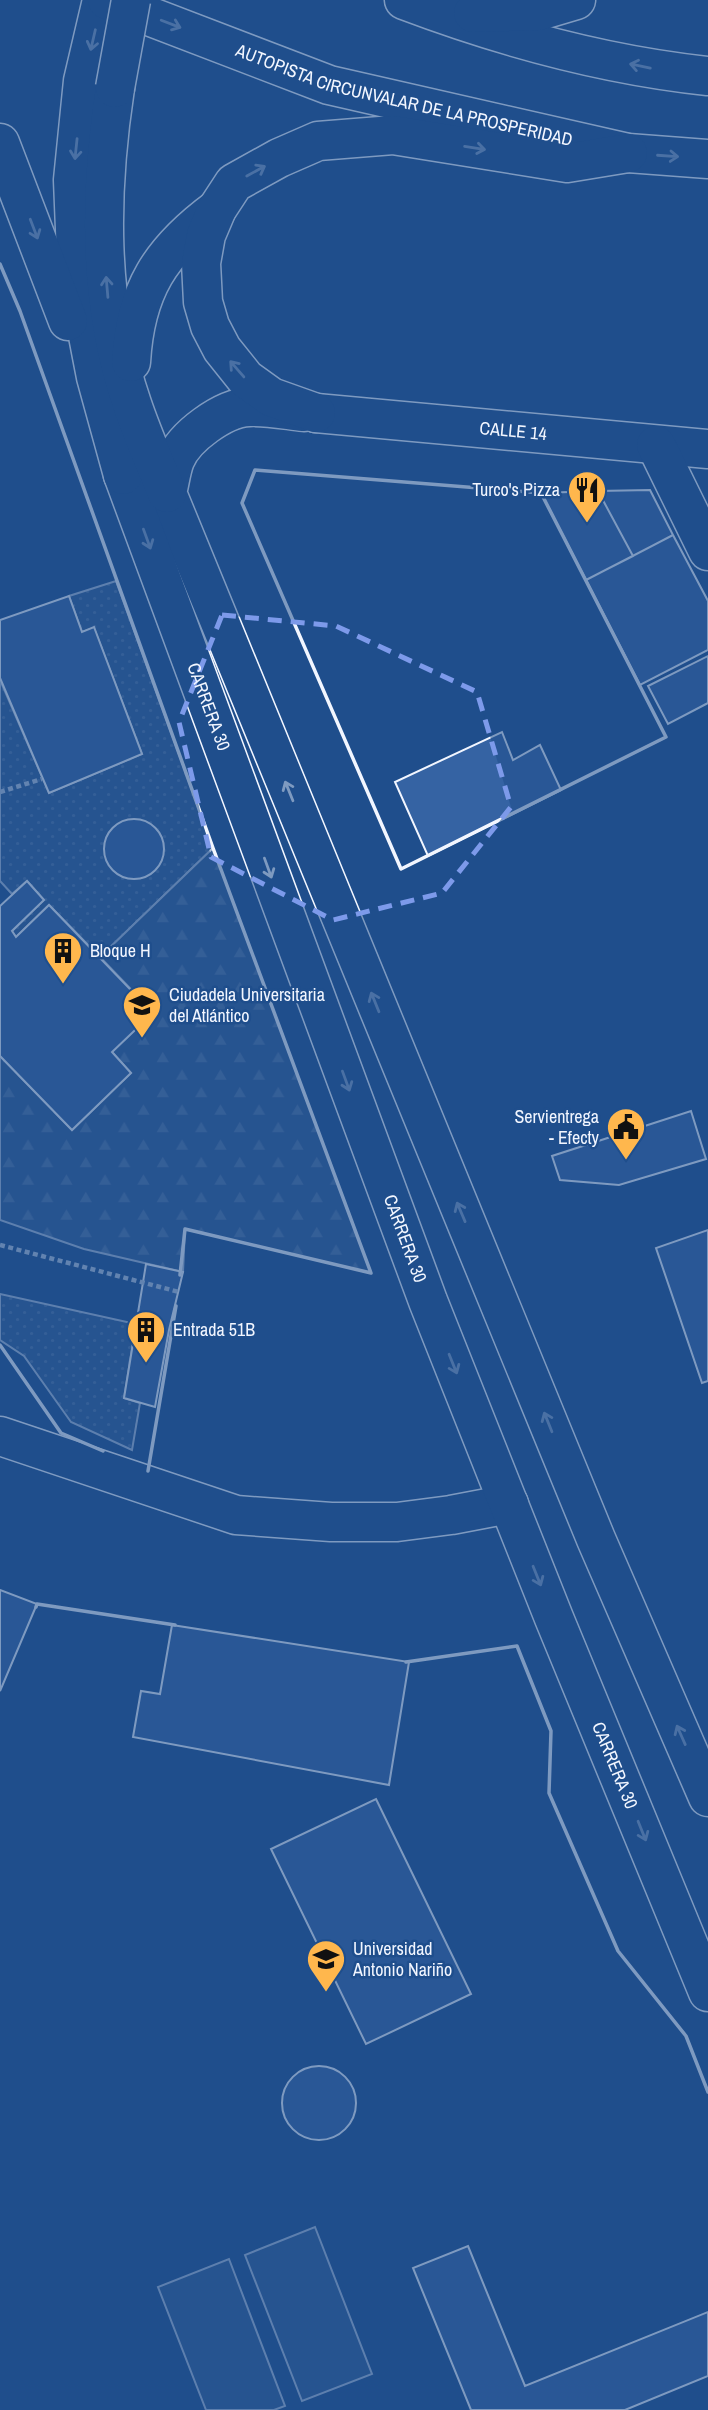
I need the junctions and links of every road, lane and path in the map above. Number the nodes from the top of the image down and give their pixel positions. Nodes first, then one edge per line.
1 (105, 0) edge
2 (131, 0) edge
3 (404, 0) edge
4 (576, 0) edge
5 (439, 13) junction
6 (708, 76) edge
7 (99, 84) junction
8 (0, 143) edge
9 (628, 153) junction
10 (708, 159) edge
11 (217, 209) junction
12 (131, 403) junction
13 (316, 413) junction
14 (656, 444) junction
15 (708, 449) edge
16 (123, 475) junction
17 (167, 493) junction
18 (708, 551) edge
19 (42, 779) dead end
20 (1, 791) edge
21 (0, 1245) edge
22 (178, 1292) dead end
23 (0, 1436) edge
24 (509, 1504) junction
25 (705, 1783) edge
26 (708, 1992) edge

1 -> 7 main road
1 -> 9 main road, AUTOPISTA CIRCUNVALAR DE LA PROSPERIDAD
2 - 7 main road, bridge
3 - 5 main road
4 - 5 main road
6 -> 5 main road
12 -> 7 main road
7 -> 16 main road
8 -> 16 main road
9 -> 10 main road, AUTOPISTA CIRCUNVALAR DE LA PROSPERIDAD
11 -> 9 main road
11 - 12 main road
13 -> 11 main road
12 - 17 main road
13 - 14 main road, CALLE 14
13 - 17 main road
14 - 15 main road, CALLE 14
14 - 18 main road
16 -> 24 main road, CARRERA 30
25 -> 17 main road
19 - 20 path
21 - 22 path
23 - 24 main road
24 -> 26 main road, CARRERA 30

